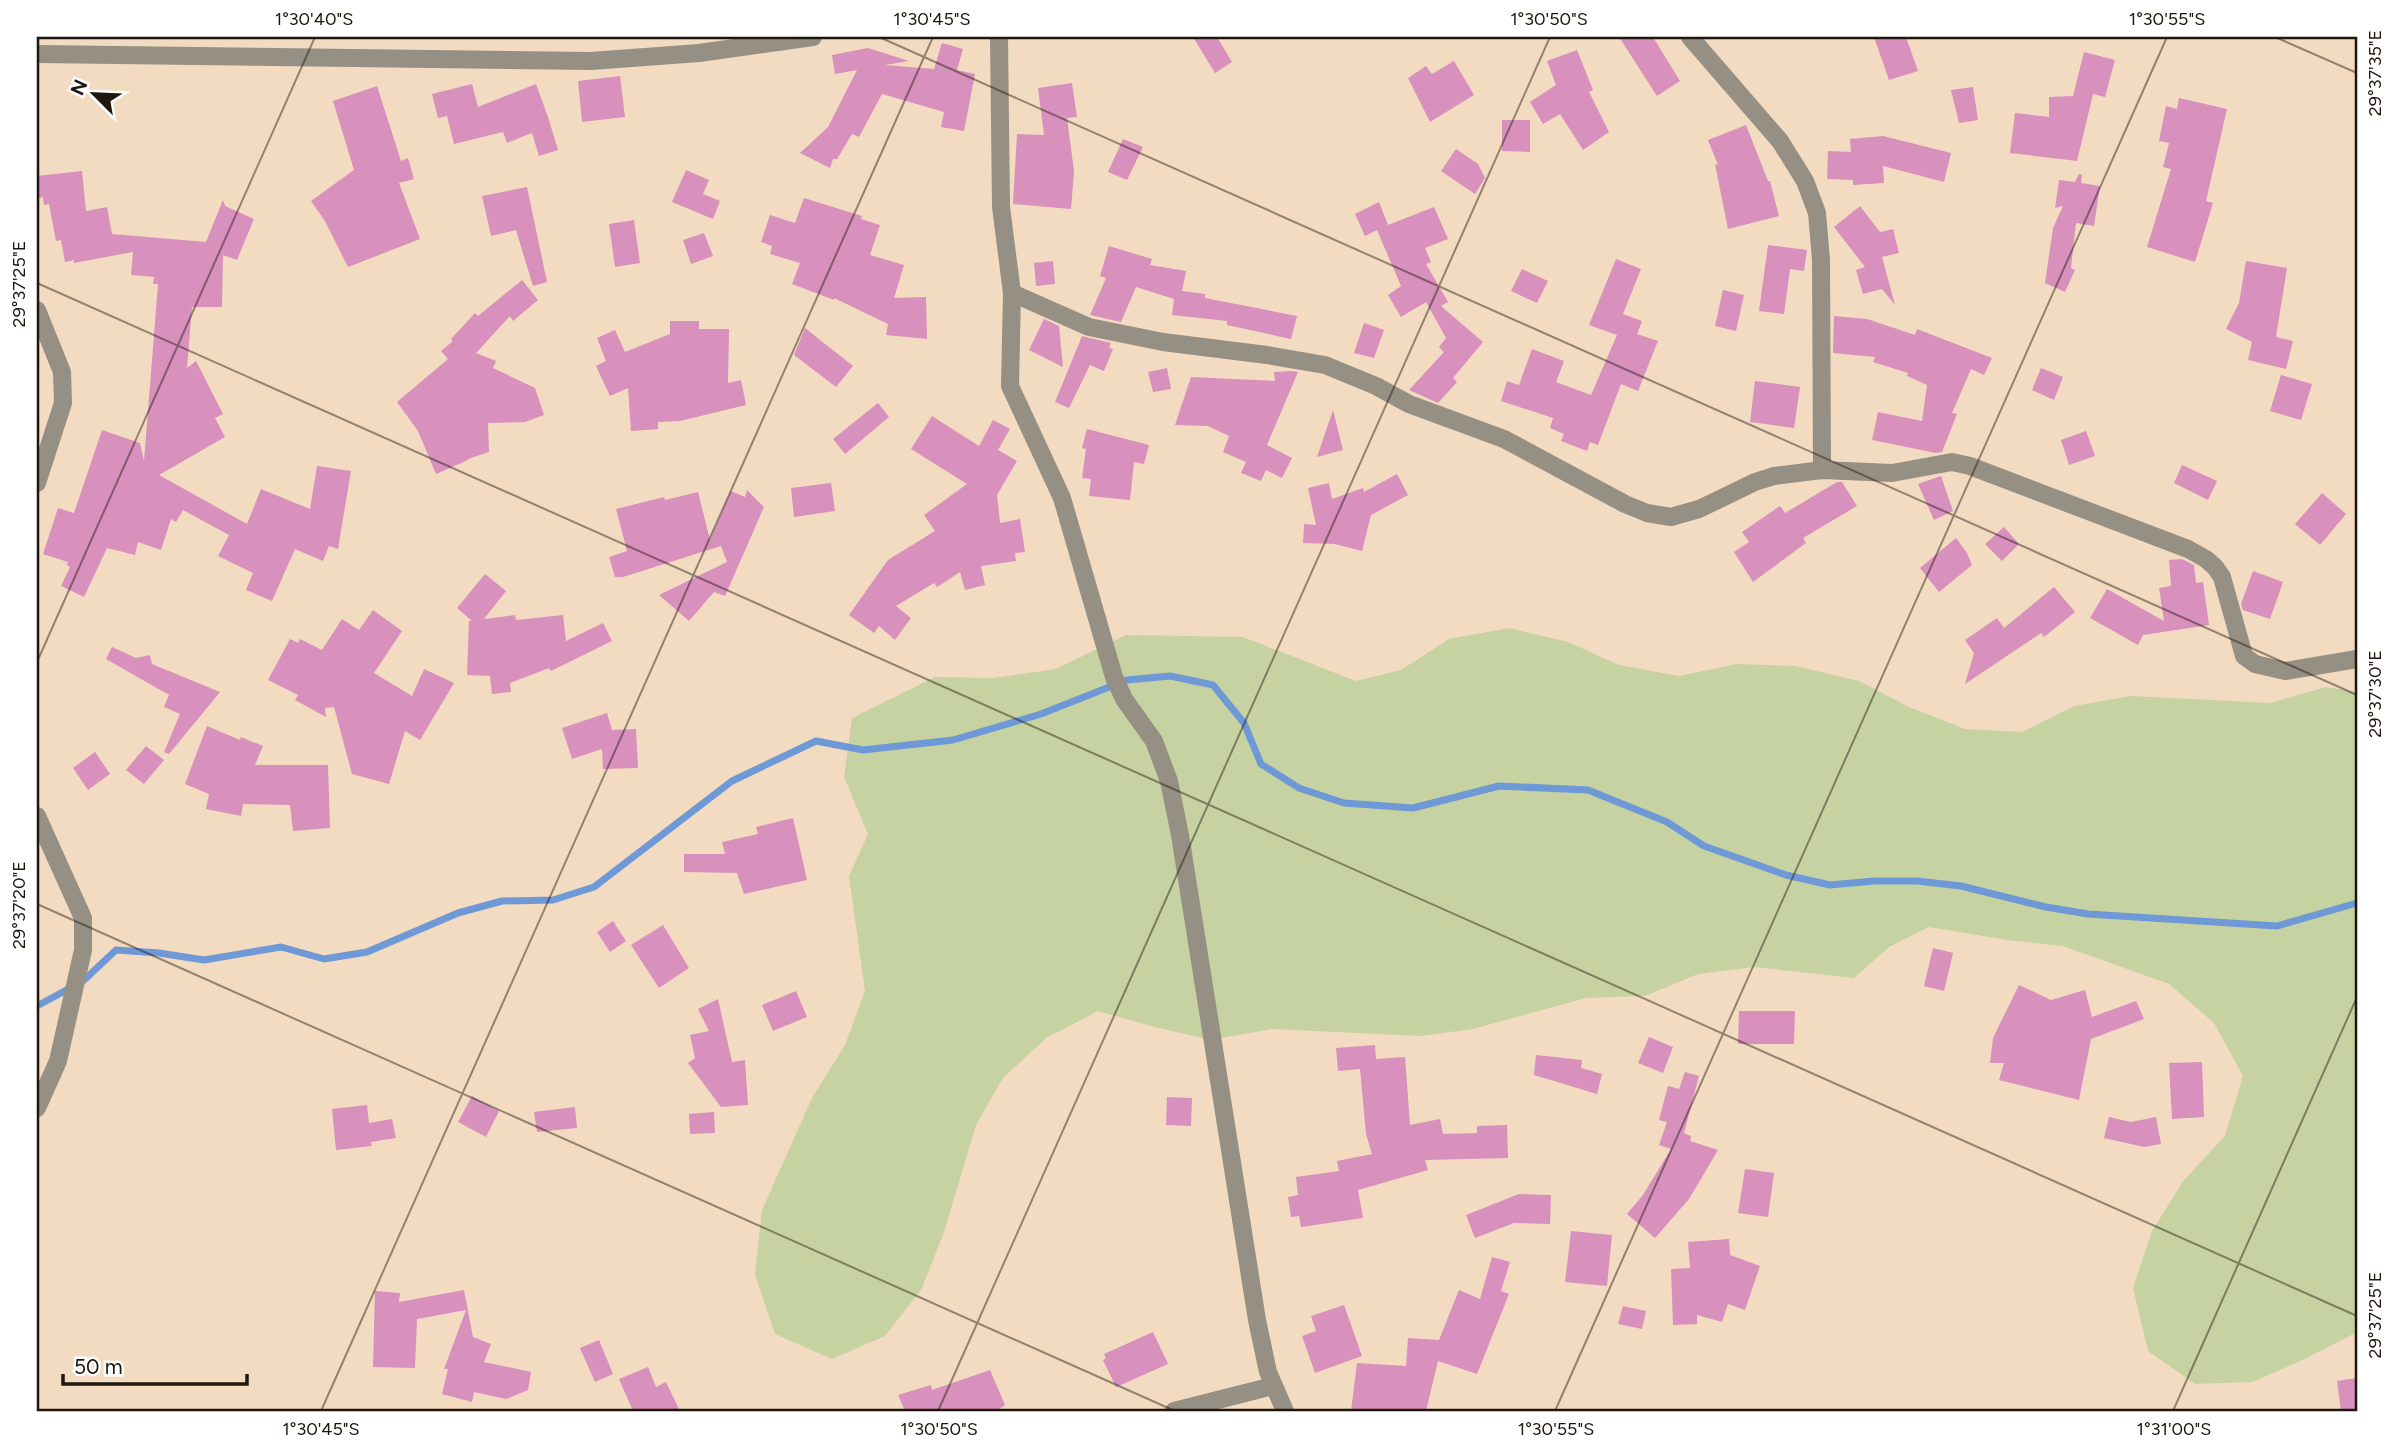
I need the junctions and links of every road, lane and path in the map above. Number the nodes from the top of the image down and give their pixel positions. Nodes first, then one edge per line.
1 (813, 37) edge
2 (999, 37) edge
3 (1690, 37) edge
4 (37, 54) edge
5 (1012, 293) junction
6 (37, 310) edge
7 (1822, 470) junction
8 (37, 483) edge
9 (2357, 659) edge
10 (37, 816) edge
11 (37, 1108) edge
12 (1273, 1386) junction
13 (1174, 1411) edge
14 (1285, 1411) edge

1 - 4 street
2 - 5 street
3 - 7 street
5 - 7 street
5 - 12 street
6 - 8 street
7 - 9 street
10 - 11 street
12 - 13 street
12 - 14 street

